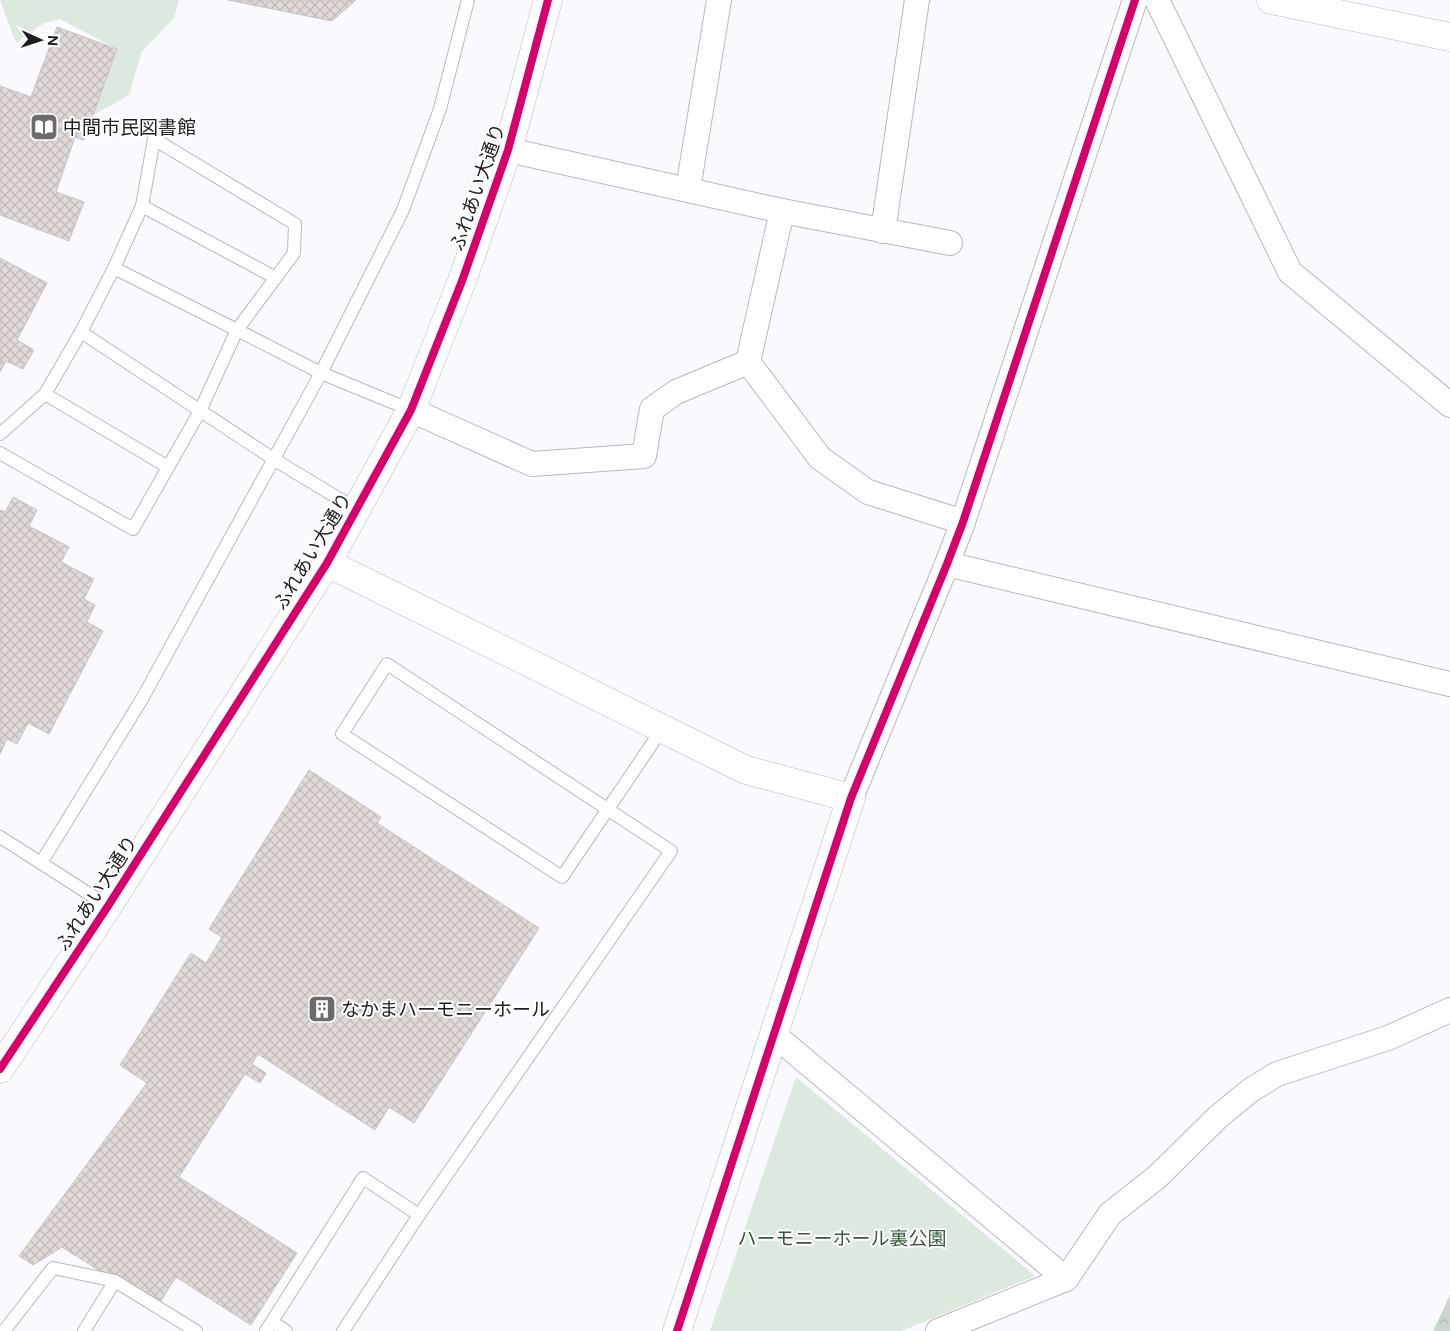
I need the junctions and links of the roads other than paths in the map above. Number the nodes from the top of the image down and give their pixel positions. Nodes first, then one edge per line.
1 (468, 0) edge
2 (548, 0) edge
3 (719, 0) edge
4 (917, 0) edge
5 (1135, 0) edge
6 (1157, 0) edge
7 (1271, 0) edge
8 (1450, 37) edge
9 (508, 150) junction
10 (688, 189) junction
11 (142, 206) junction
12 (782, 211) junction
13 (883, 232) junction
14 (950, 243) dead end
15 (114, 268) junction
16 (276, 278) junction
17 (237, 330) junction
18 (81, 332) junction
19 (748, 362) junction
20 (321, 373) junction
21 (45, 394) junction
22 (1450, 405) edge
23 (200, 410) junction
24 (411, 410) junction
25 (0, 434) edge
26 (0, 453) edge
27 (274, 460) junction
28 (168, 467) junction
29 (356, 509) junction
30 (962, 522) junction
31 (327, 563) junction
32 (947, 564) junction
33 (1450, 684) edge
34 (662, 729) junction
35 (851, 798) junction
36 (608, 809) junction
37 (0, 837) edge
38 (41, 863) junction
39 (108, 906) junction
40 (1450, 1010) edge
41 (773, 1034) junction
42 (0, 1069) edge
43 (419, 1215) junction
44 (1066, 1279) junction
45 (115, 1281) junction
46 (269, 1326) edge
47 (181, 1327) edge
48 (4, 1331) edge
49 (84, 1331) edge
50 (196, 1331) edge
51 (286, 1331) edge
52 (343, 1331) edge
53 (677, 1331) edge
54 (938, 1331) edge

1 - 20 lane
2 - 9 street, ふれあい大通り
3 - 10 street
4 - 13 street
5 - 30 street
6 - 22 street
7 - 8 street
9 - 10 street
9 - 24 street, ふれあい大通り
10 - 12 street
11 - 15 lane
11 - 16 lane
11 - 16 lane
12 - 13 street
12 - 19 street
13 - 14 street
15 - 17 lane
15 - 18 lane
16 - 17 lane
17 - 20 lane
17 - 23 lane
18 - 21 lane
18 - 23 lane
19 - 24 street
19 - 30 street
20 - 24 lane
20 - 27 lane
21 - 25 lane
21 - 28 lane
23 - 27 lane
23 - 28 lane
24 - 29 street, ふれあい大通り
26 - 28 lane
27 - 29 lane
27 - 38 lane
29 - 31 street, ふれあい大通り
30 - 32 street
31 - 34 street
31 - 39 street, ふれあい大通り
32 - 33 street
32 - 35 street
34 - 35 street
34 - 36 lane
35 - 41 street
36 - 36 lane
36 - 43 lane
37 - 38 lane
38 - 39 lane
39 - 42 street, ふれあい大通り
40 - 44 street
41 - 44 street
41 - 53 street
43 - 46 lane
43 - 52 lane
44 - 54 street
45 - 47 lane
45 - 48 lane
45 - 49 lane
46 - 51 lane
47 - 50 lane

